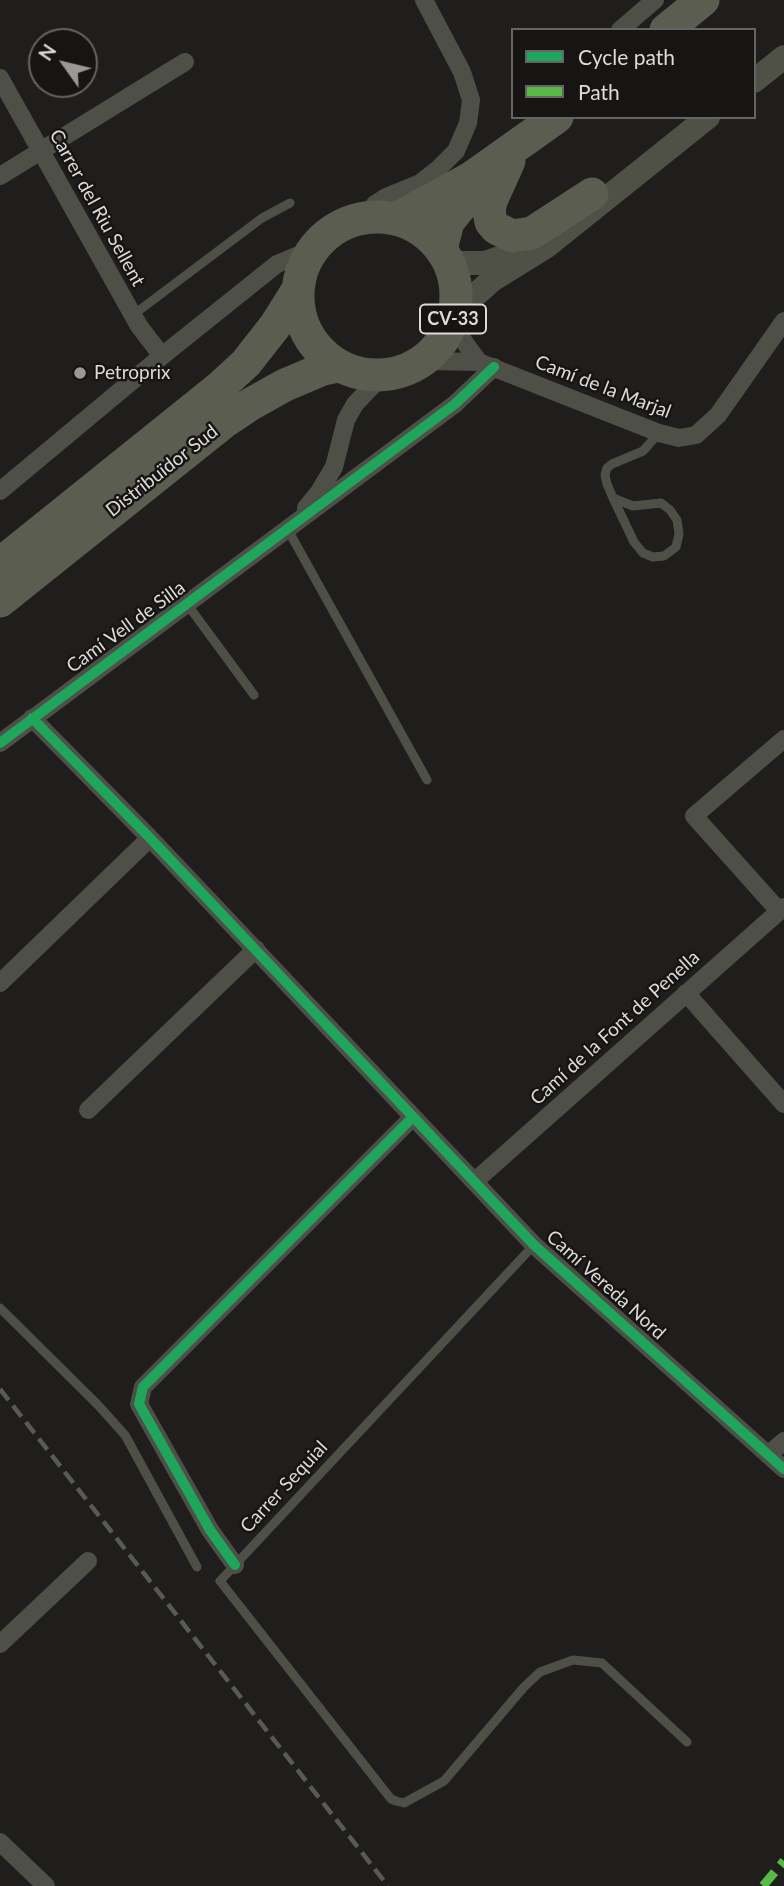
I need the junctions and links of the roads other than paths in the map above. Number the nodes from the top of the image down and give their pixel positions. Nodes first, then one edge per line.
1 (424, 0) edge
2 (655, 0) edge
3 (703, 0) edge
4 (622, 28) edge
5 (668, 28) edge
6 (784, 42) edge
7 (784, 57) edge
8 (185, 62) dead end
9 (756, 63) edge
10 (0, 78) edge
11 (756, 79) edge
12 (554, 119) edge
13 (554, 119) edge
14 (686, 119) edge
15 (706, 119) edge
16 (41, 151) junction
17 (509, 161) junction
18 (0, 176) edge
19 (592, 194) junction
20 (290, 203) dead end
21 (381, 218) junction
22 (444, 254) junction
23 (308, 257) junction
24 (297, 291) junction
25 (132, 314) junction
26 (453, 318) junction
27 (784, 321) edge
28 (162, 356) junction
29 (423, 361) junction
30 (486, 364) junction
31 (338, 366) junction
32 (382, 376) junction
33 (659, 433) junction
34 (0, 491) edge
35 (613, 498) junction
36 (288, 530) junction
37 (0, 564) edge
38 (0, 601) edge
39 (187, 604) junction
40 (254, 695) dead end
41 (32, 718) junction
42 (784, 739) edge
43 (0, 743) edge
44 (427, 780) dead end
45 (150, 838) junction
46 (782, 909) edge
47 (256, 949) junction
48 (0, 983) edge
49 (686, 993) junction
50 (784, 1104) edge
51 (88, 1110) dead end
52 (413, 1117) junction
53 (475, 1181) junction
54 (534, 1244) junction
55 (0, 1308) edge
56 (784, 1441) edge
57 (768, 1455) junction
58 (784, 1469) edge
59 (88, 1561) dead end
60 (235, 1566) junction
61 (197, 1567) dead end
62 (0, 1644) edge
63 (687, 1742) dead end
64 (0, 1842) edge
65 (46, 1886) edge

1 - 21 street
2 - 4 street
3 - 5 highway
6 - 9 street
7 - 11 street
8 - 16 street
10 - 16 street, Carrer del Riu Sellent
12 - 21 highway, CV-33
13 - 17 highway, CV-33
14 - 19 street
15 - 26 street, CV-33
16 - 18 street
16 - 25 street, Carrer del Riu Sellent
17 - 19 highway
17 - 22 highway, CV-33
19 - 22 street
20 - 25 lane
21 - 22 highway
21 - 23 highway, CV-33
22 - 26 highway, CV-33
23 - 24 highway, CV-33
23 - 28 street
24 - 31 highway, CV-33
24 - 37 highway, Distribuïdor Sud / CV-33
25 - 28 street, Carrer del Riu Sellent
26 - 29 highway, CV-33
26 - 30 street
27 - 33 street, Camí de la Marjal
28 - 34 street
29 - 30 street, Camí de la Marjal
29 - 32 highway, CV-33
30 - 33 street, Camí de la Marjal
30 - 36 street, Camí Vell de Silla
31 - 32 highway, CV-33
31 - 38 highway, Distribuïdor Sud
32 - 36 street
33 - 35 lane
35 - 35 lane
36 - 39 street, Camí Vell de Silla
36 - 44 lane
39 - 40 lane
39 - 41 street, Camí Vell de Silla
41 - 43 street, Camí Vell de Silla
41 - 45 street
42 - 46 street
45 - 47 street
45 - 48 street
46 - 49 street, Camí de la Font de Penella
47 - 51 street
47 - 52 street, Camí Vereda Nord
49 - 50 street
49 - 53 street, Camí de la Font de Penella
52 - 53 street, Camí Vereda Nord
52 - 60 street
53 - 54 street, Camí Vereda Nord
54 - 57 street, Camí Vereda Nord
54 - 60 lane, Carrer Sequial
55 - 61 lane
56 - 57 street
57 - 58 street, Camí Vereda Nord
59 - 62 street
60 - 63 lane, Carrer Sequial
64 - 65 street

